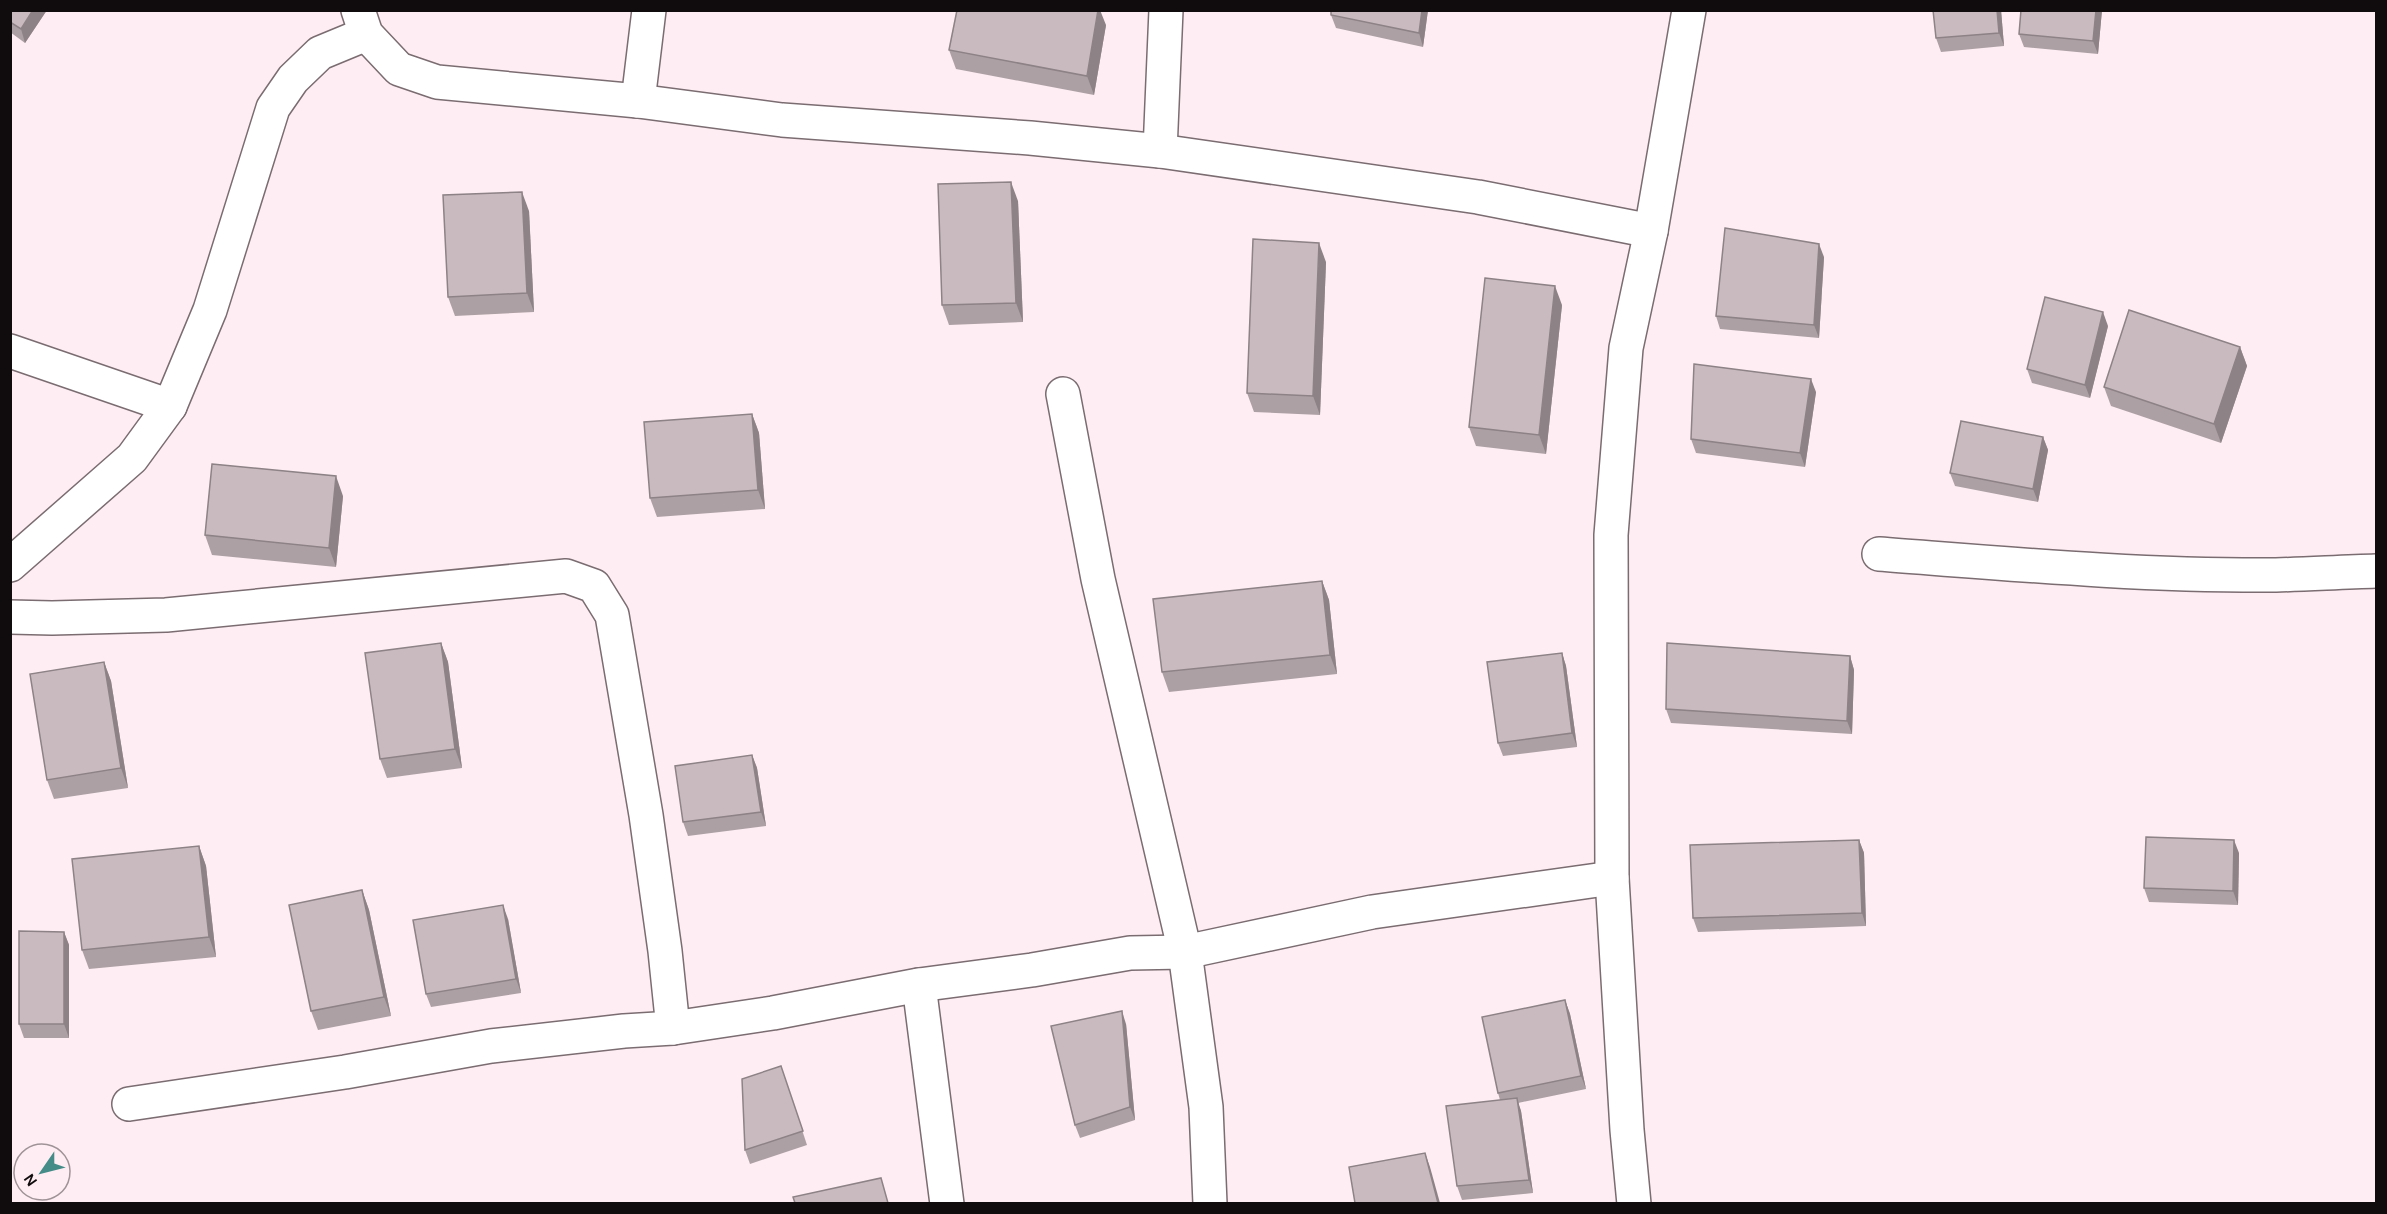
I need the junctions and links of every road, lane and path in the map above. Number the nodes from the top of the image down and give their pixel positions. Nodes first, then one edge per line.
1 (649, 10) edge
2 (1166, 10) edge
3 (1689, 10) edge
4 (362, 22) edge
5 (638, 101) junction
6 (1160, 151) junction
7 (1652, 231) junction
8 (10, 351) edge
9 (1063, 394) dead end
10 (170, 406) junction
11 (1879, 554) dead end
12 (10, 565) edge
13 (2376, 571) edge
14 (10, 617) edge
15 (1612, 878) junction
16 (1185, 952) junction
17 (919, 985) junction
18 (673, 1028) junction
19 (129, 1104) dead end
20 (947, 1203) edge
21 (1210, 1203) edge
22 (1634, 1203) edge

1 - 5 street
2 - 6 street
3 - 7 street
4 - 5 street
4 - 10 street
5 - 6 street
6 - 7 street
7 - 15 street
8 - 10 street
9 - 16 street
10 - 12 street
11 - 13 street
14 - 18 street
15 - 16 street
15 - 22 street
16 - 17 street
16 - 21 street
17 - 18 street
17 - 20 street
18 - 19 street

